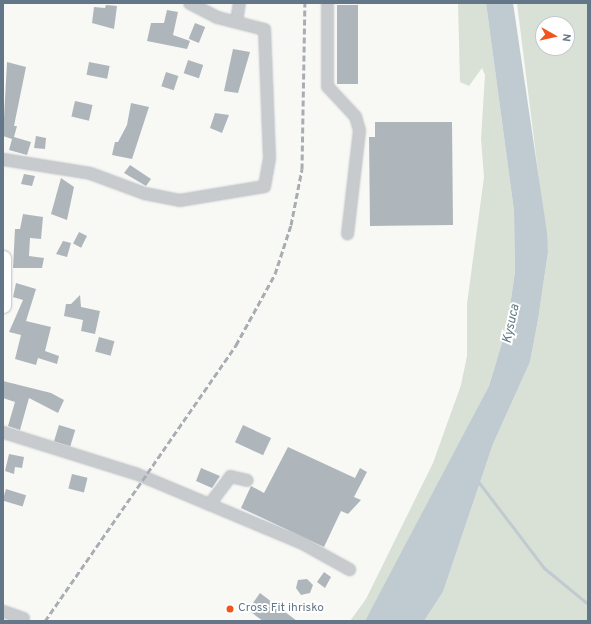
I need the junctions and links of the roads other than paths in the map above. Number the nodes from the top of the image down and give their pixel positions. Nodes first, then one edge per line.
1 (189, 3) edge
2 (238, 3) edge
3 (327, 3) edge
4 (236, 22) junction
5 (3, 159) edge
6 (347, 233) dead end
7 (3, 258) edge
8 (3, 305) edge
9 (3, 432) edge
10 (247, 480) dead end
11 (210, 504) junction
12 (349, 569) dead end
13 (3, 611) edge
14 (23, 618) dead end

1 - 4 street
2 - 4 street
3 - 6 street
4 - 5 street
7 - 8 main road
9 - 11 street
10 - 11 street
11 - 12 street
13 - 14 street

